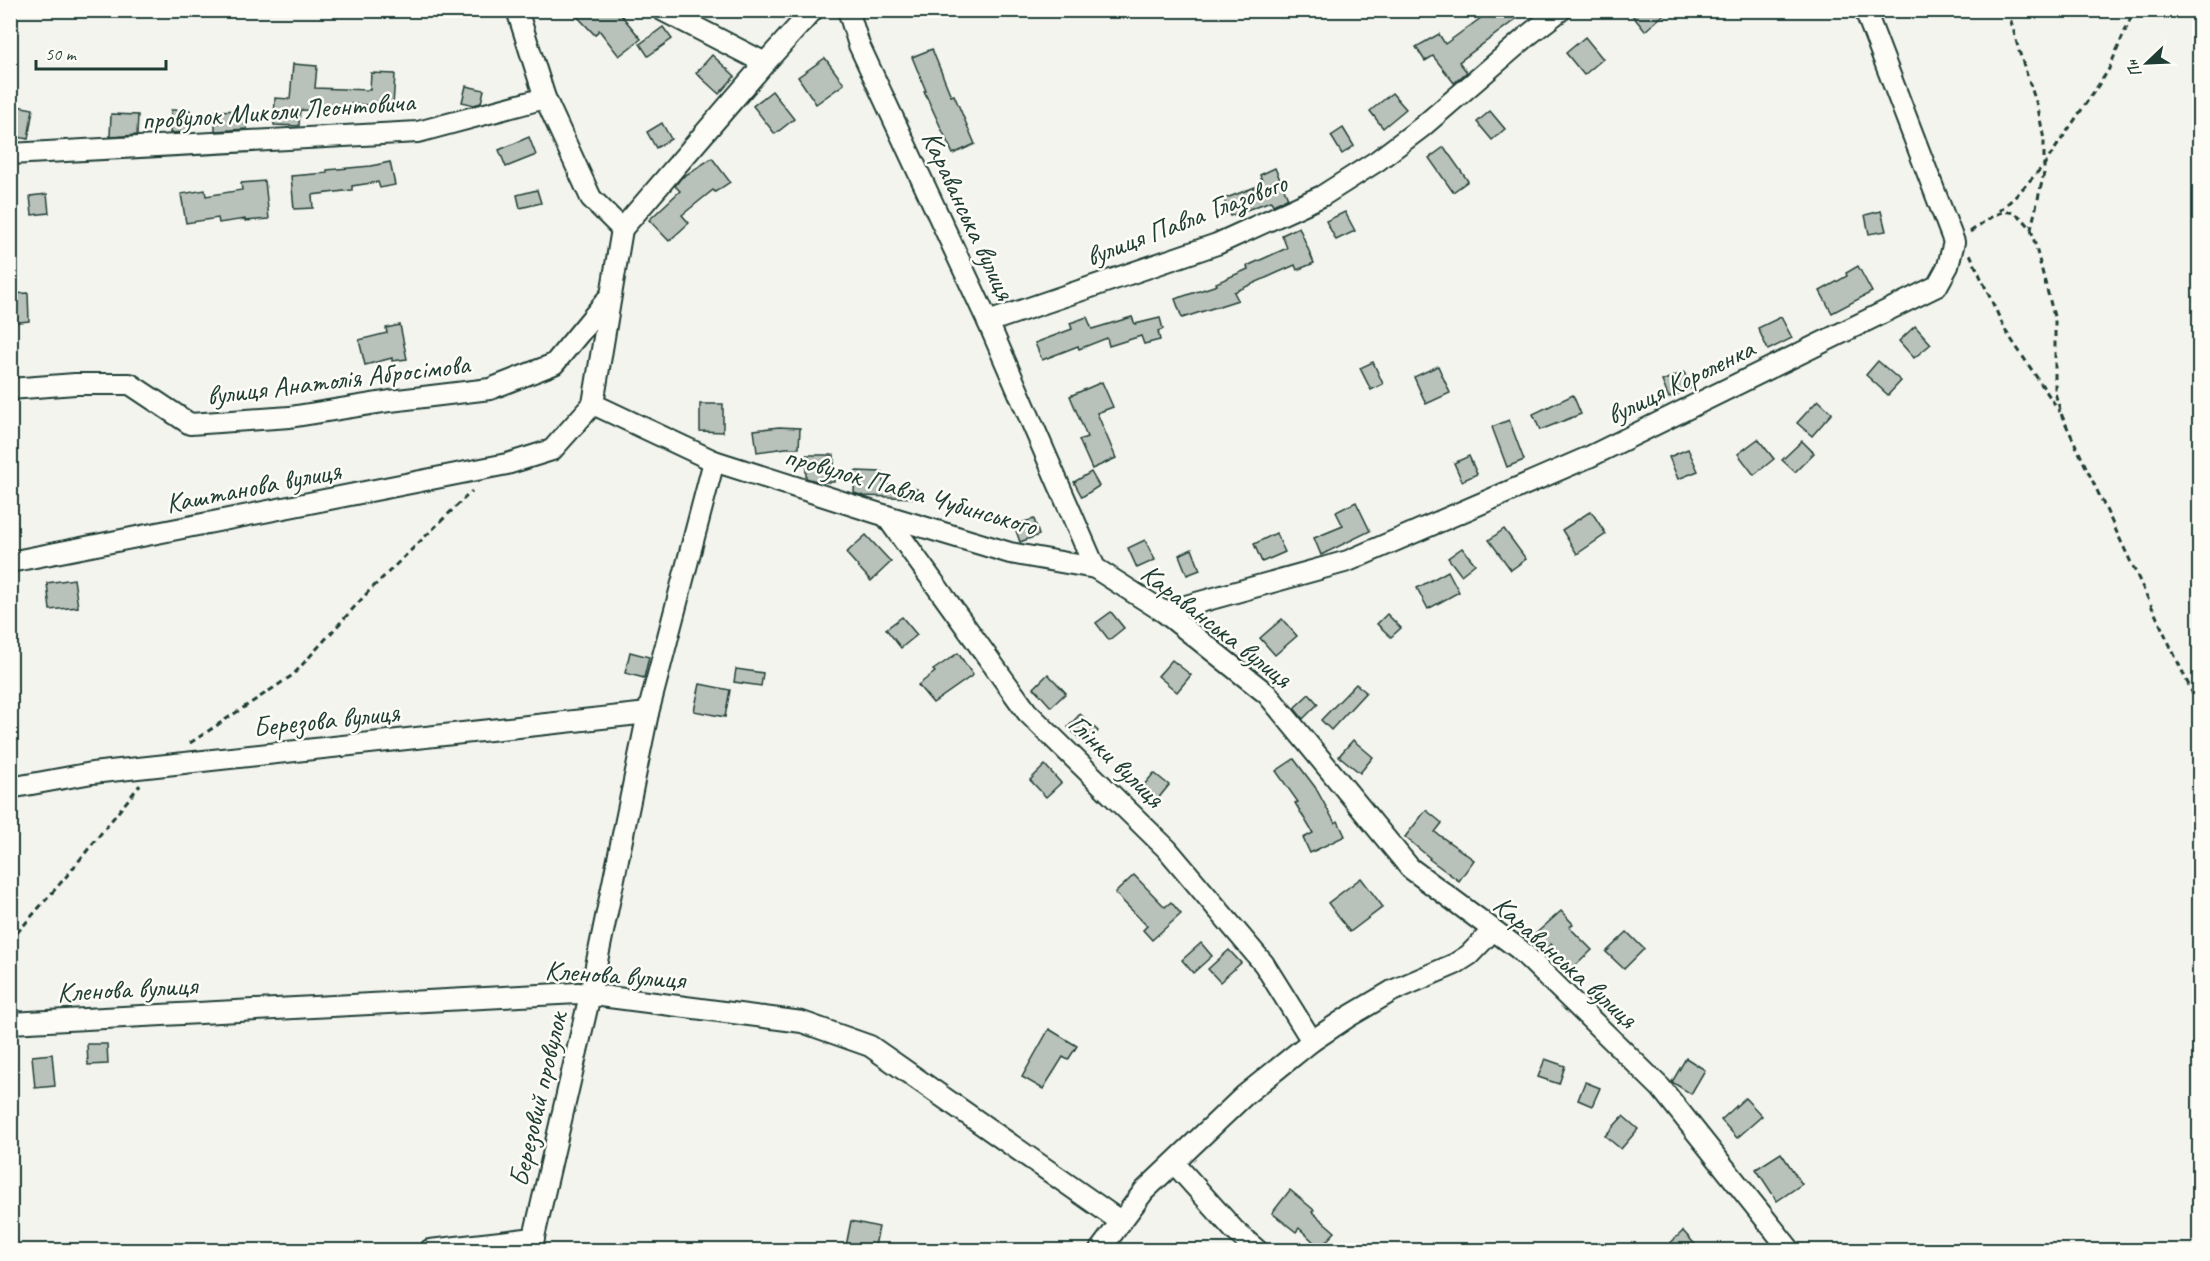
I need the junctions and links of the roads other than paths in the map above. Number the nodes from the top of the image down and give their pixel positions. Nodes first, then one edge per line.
1 (517, 10) edge
2 (662, 10) edge
3 (813, 10) edge
4 (848, 10) edge
5 (1561, 10) edge
6 (1865, 10) edge
7 (765, 63) junction
8 (545, 98) junction
9 (10, 154) edge
10 (622, 229) junction
11 (611, 294) junction
12 (988, 322) junction
13 (10, 389) edge
14 (593, 404) junction
15 (714, 461) junction
16 (886, 516) junction
17 (10, 562) edge
18 (1095, 568) junction
19 (1164, 612) junction
20 (648, 713) junction
21 (10, 788) edge
22 (1493, 930) junction
23 (590, 995) junction
24 (10, 1023) edge
25 (1312, 1041) junction
26 (1175, 1164) junction
27 (1120, 1221) junction
28 (532, 1244) edge
29 (430, 1251) edge
30 (1100, 1251) edge
31 (1257, 1251) edge
32 (1790, 1251) edge

1 - 8 street
2 - 7 street
3 - 7 street
4 - 12 street, Караванська вулиця
5 - 12 street, вулиця Павла Глазового
6 - 19 street, вулиця Короленка
7 - 10 street
8 - 9 street, провулок Миколи Леонтовича
8 - 10 street
10 - 11 street
11 - 13 street, вулиця Анатолія Абросімова
11 - 14 street
12 - 18 street, Караванська вулиця
14 - 15 street, провулок Павла Чубинського
14 - 17 street, Каштанова вулиця
15 - 16 street, провулок Павла Чубинського
15 - 20 street
16 - 18 street, провулок Павла Чубинського
16 - 25 street, Глінки вулиця
18 - 19 street, Караванська вулиця
19 - 22 street, Караванська вулиця
20 - 21 street, Березова вулиця
20 - 23 street, Березовий провулок
22 - 25 street
22 - 32 street, Караванська вулиця
23 - 24 street, Кленова вулиця
23 - 27 street, Кленова вулиця
23 - 28 street, Березовий провулок
25 - 26 street
26 - 27 street
26 - 31 street
27 - 30 street
28 - 29 street

